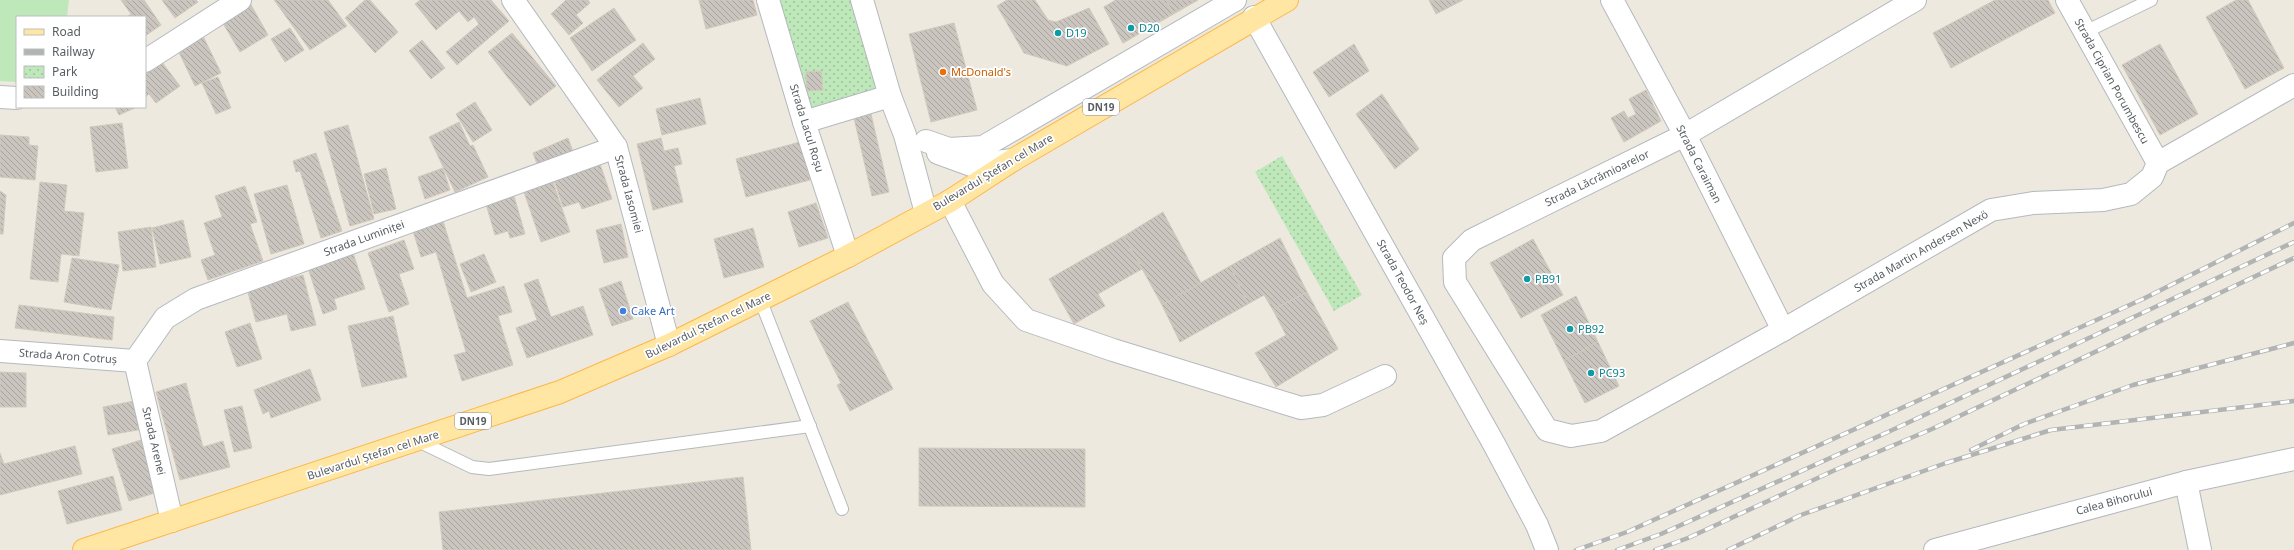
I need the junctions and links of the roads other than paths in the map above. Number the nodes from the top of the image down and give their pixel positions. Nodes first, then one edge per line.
1 (240, 0) edge
2 (512, 0) edge
3 (768, 0) edge
4 (862, 0) edge
5 (1235, 0) edge
6 (1287, 0) edge
7 (1612, 0) edge
8 (1915, 0) edge
9 (2067, 0) edge
10 (2151, 0) edge
11 (1254, 17) junction
12 (2084, 32) junction
13 (146, 60) edge
14 (2294, 85) edge
15 (890, 96) junction
16 (0, 97) edge
17 (16, 98) edge
18 (804, 122) junction
19 (905, 135) junction
20 (1685, 135) junction
21 (926, 141) dead end
22 (616, 147) junction
23 (1012, 160) junction
24 (2158, 163) junction
25 (950, 201) junction
26 (926, 213) junction
27 (848, 256) junction
28 (760, 299) junction
29 (1783, 330) junction
30 (669, 345) junction
31 (0, 351) edge
32 (135, 361) junction
33 (1386, 376) dead end
34 (810, 426) junction
35 (1548, 430) joint
36 (416, 440) junction
37 (2294, 459) edge
38 (2186, 482) junction
39 (842, 509) dead end
40 (172, 521) junction
41 (84, 550) edge
42 (1547, 550) edge
43 (1935, 550) edge
44 (2200, 550) edge

1 - 13 street
2 - 22 street, Strada Iasomiei
3 - 18 street, Strada Lacul Roșu
4 - 15 street
5 - 21 street
6 - 11 main road, Bulevardul Ștefan cel Mare / DN19
7 - 20 street, Strada Caraiman
8 - 20 street, Strada Lăcrămioarelor
9 - 12 street, Strada Ciprian Porumbescu
10 - 12 lane
11 - 23 main road, Bulevardul Ștefan cel Mare / DN19
11 - 42 street, Strada Teodor Neș
12 - 24 street, Strada Ciprian Porumbescu
14 - 24 street
15 - 18 street
15 - 19 street
16 - 17 street
18 - 27 street, Strada Lacul Roșu
19 - 23 street
19 - 26 street
20 - 29 street, Strada Caraiman
20 - 35 street, Strada Lăcrămioarelor
22 - 30 street, Strada Iasomiei
22 - 32 street, Strada Luminiței
23 - 25 main road, Bulevardul Ștefan cel Mare / DN19
24 - 29 street, Strada Martin Andersen Nexö
25 - 26 main road, Bulevardul Ștefan cel Mare / DN19
25 - 33 street
26 - 27 main road, Bulevardul Ștefan cel Mare / DN19
27 - 28 main road, Bulevardul Ștefan cel Mare / DN19
28 - 30 main road, Bulevardul Ștefan cel Mare / DN19
28 - 34 lane
29 - 35 street, Strada Martin Andersen Nexö
30 - 36 main road, Bulevardul Ștefan cel Mare / DN19
31 - 32 street, Strada Aron Cotruș
32 - 40 street, Strada Arenei
34 - 36 lane
34 - 39 lane
36 - 40 main road, Bulevardul Ștefan cel Mare / DN19
37 - 38 street, Calea Bihorului
38 - 43 street, Calea Bihorului
38 - 44 street
40 - 41 main road, Bulevardul Ștefan cel Mare / DN19

